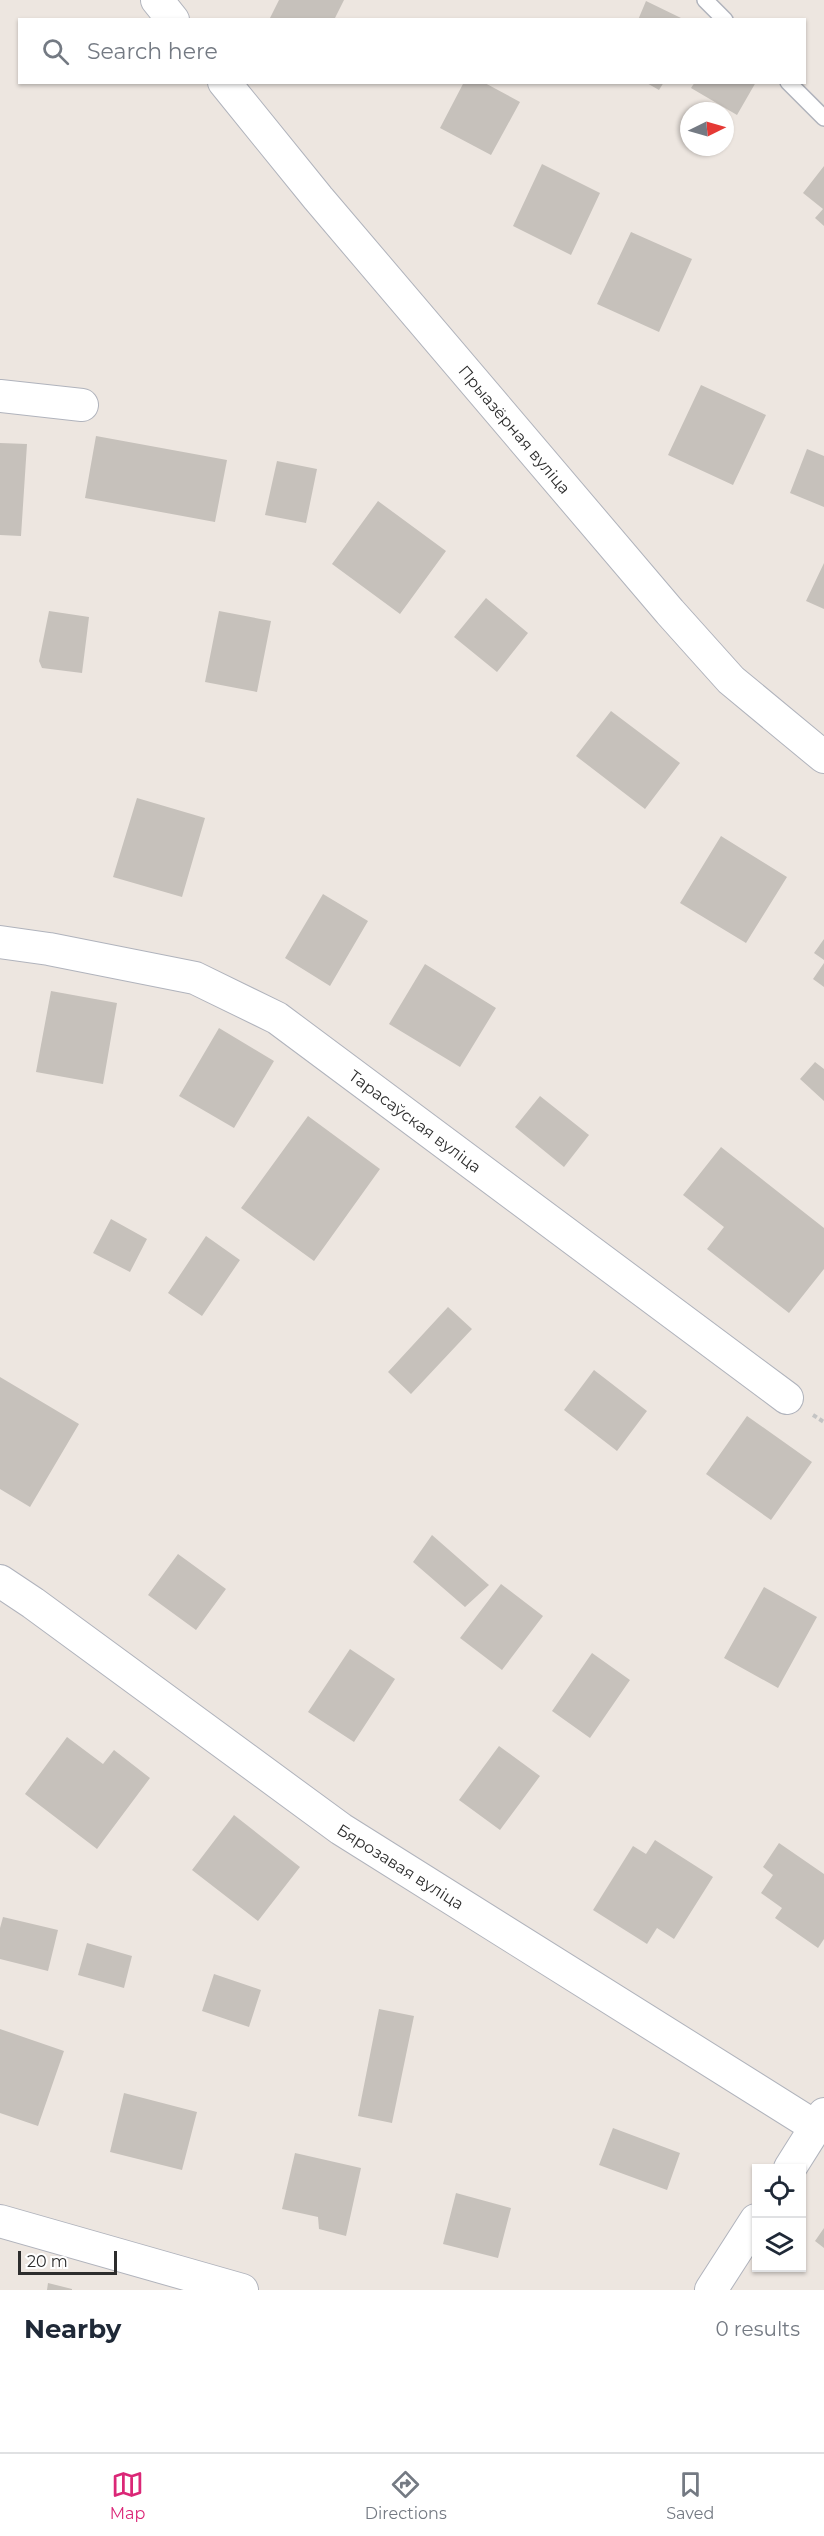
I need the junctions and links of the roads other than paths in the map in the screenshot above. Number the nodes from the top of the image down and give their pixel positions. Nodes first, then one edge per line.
1 (157, 0) edge
2 (705, 0) edge
3 (171, 18) edge
4 (723, 18) edge
5 (226, 84) edge
6 (790, 84) edge
7 (824, 118) edge
8 (0, 396) edge
9 (82, 405) dead end
10 (824, 757) edge
11 (0, 942) edge
12 (787, 1398) dead end
13 (0, 1581) edge
14 (820, 2120) edge
15 (793, 2164) edge
16 (0, 2221) edge
17 (752, 2226) edge
18 (242, 2290) edge
19 (711, 2290) edge

1 - 3 street
2 - 4 lane
5 - 10 street, Прыазёрная вуліца
6 - 7 lane
8 - 9 street
11 - 12 street, Тарасаўская вуліца
13 - 14 street, Бярозавая вуліца
14 - 15 street
16 - 18 street
17 - 19 street

